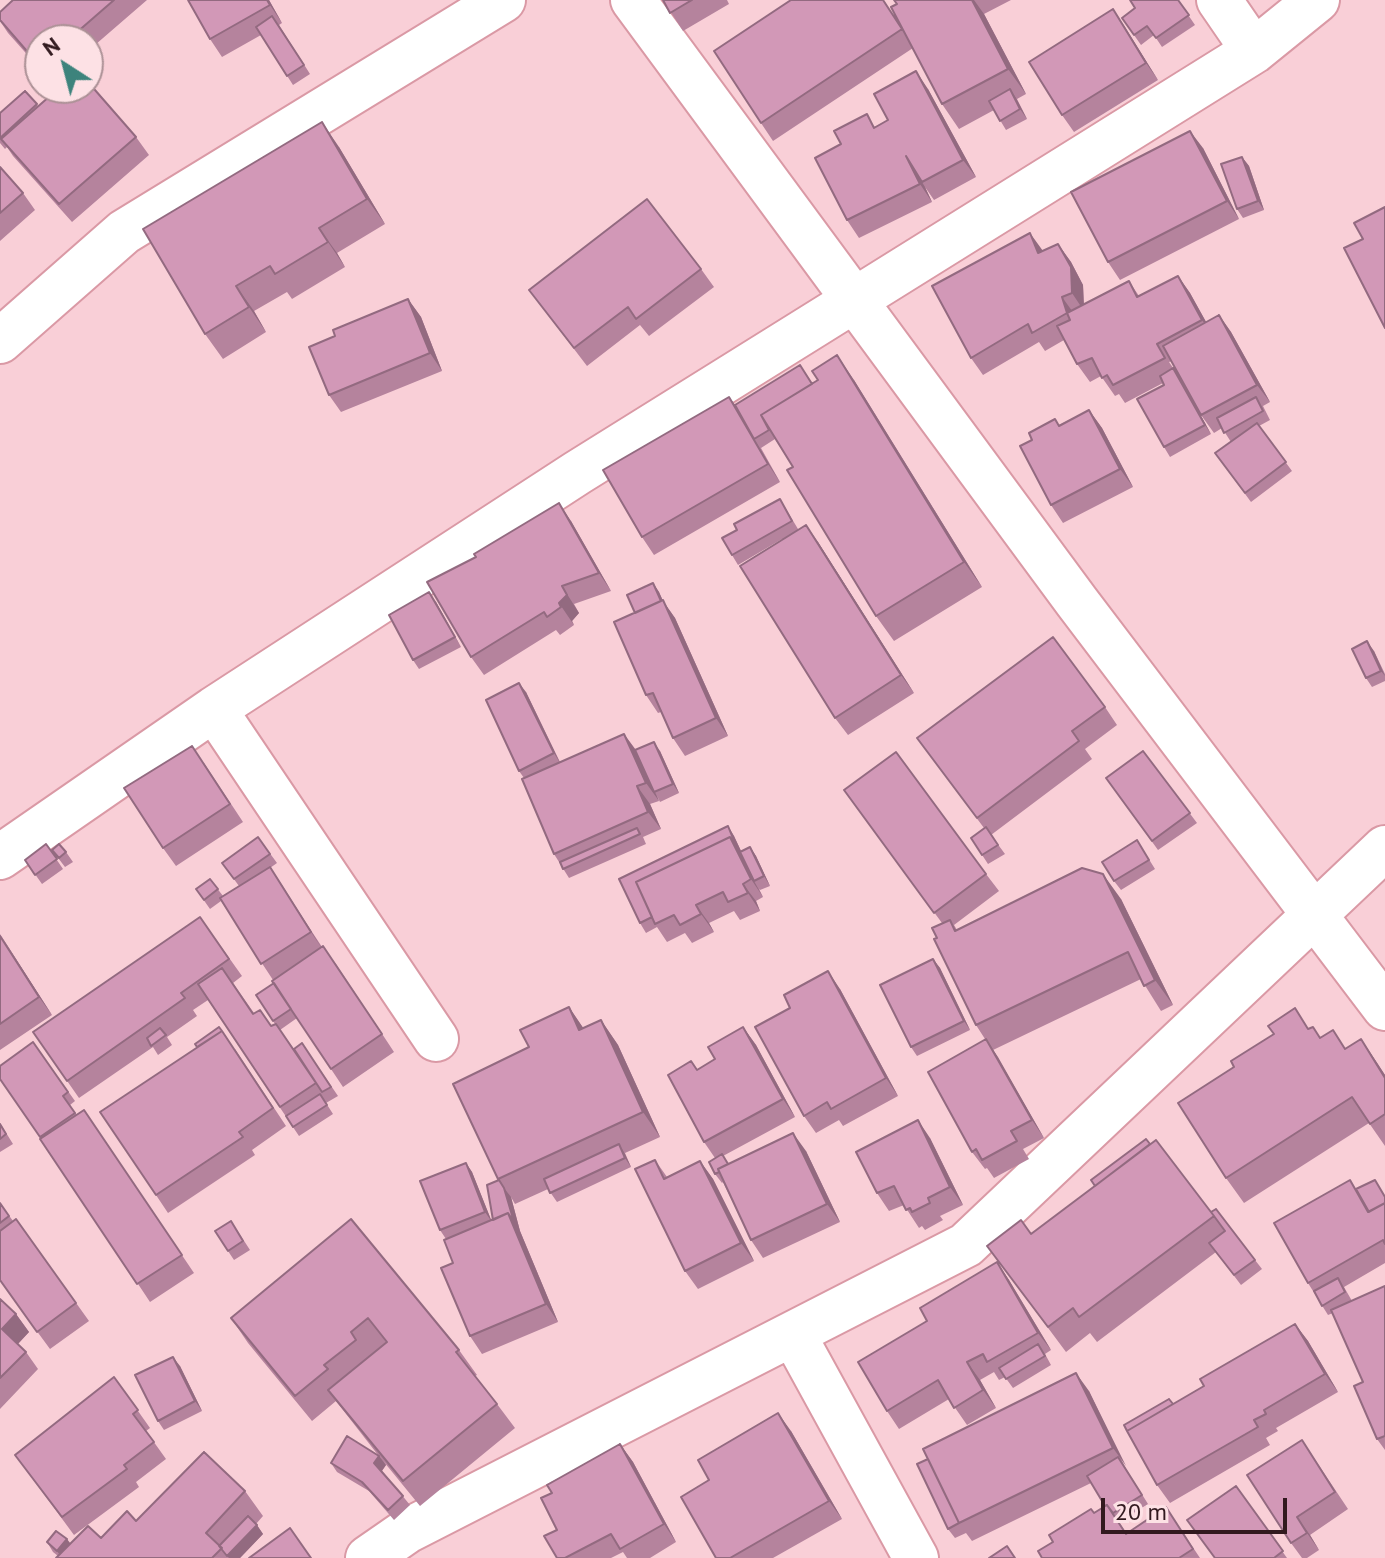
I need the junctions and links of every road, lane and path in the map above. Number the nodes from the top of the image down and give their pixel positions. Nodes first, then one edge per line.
1 (503, 0) edge
2 (633, 0) edge
3 (1219, 0) edge
4 (1317, 0) edge
5 (1254, 51) junction
6 (854, 299) junction
7 (0, 341) edge
8 (214, 709) junction
9 (1385, 848) edge
10 (0, 857) edge
11 (1317, 915) junction
12 (1385, 1008) edge
13 (436, 1039) dead end
14 (793, 1334) junction
15 (368, 1558) edge
16 (916, 1558) edge

1 - 7 street
2 - 6 street
3 - 5 street
4 - 5 street
5 - 6 street
6 - 8 street
6 - 11 street
8 - 10 street
8 - 13 street
9 - 11 street
11 - 12 street
11 - 14 street
14 - 15 street
14 - 16 street

